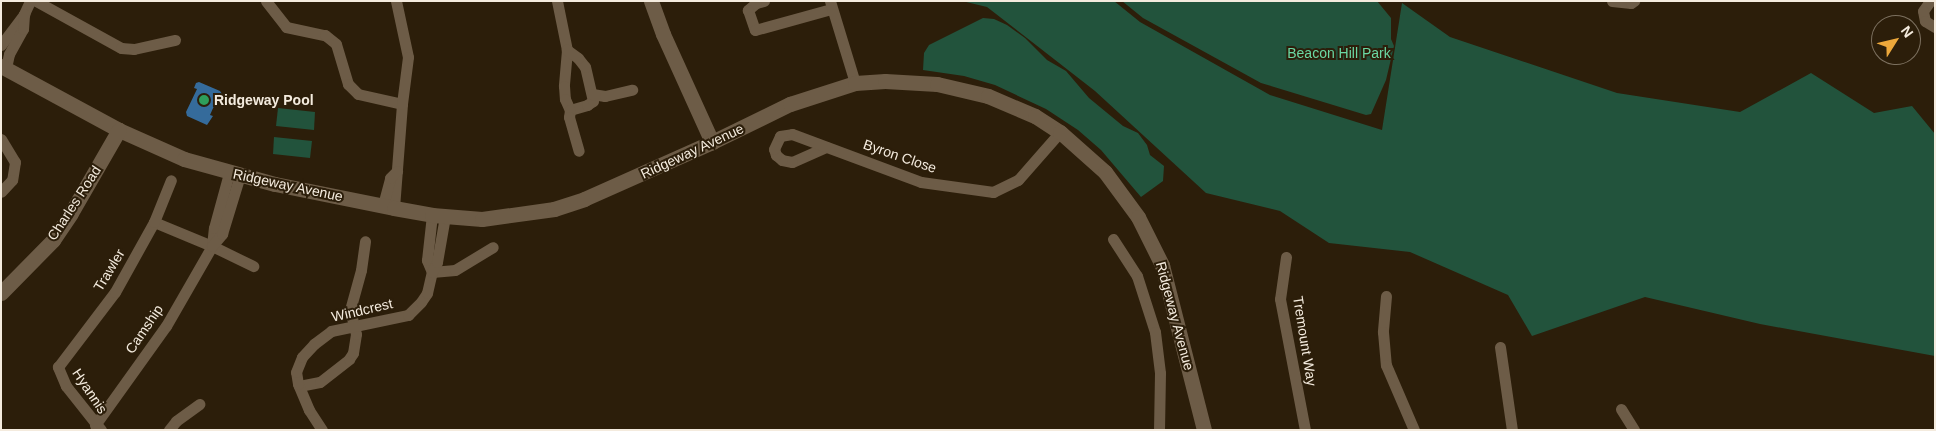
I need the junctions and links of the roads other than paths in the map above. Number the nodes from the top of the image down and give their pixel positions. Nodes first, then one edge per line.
1 (30, 1) edge
2 (36, 1) edge
3 (266, 1) edge
4 (396, 1) edge
5 (556, 1) edge
6 (651, 1) edge
7 (764, 1) edge
8 (1612, 1) edge
9 (1634, 1) edge
10 (1930, 1) edge
11 (830, 5) edge
12 (24, 14) junction
13 (1935, 27) edge
14 (175, 40) dead end
15 (1, 45) edge
16 (567, 50) junction
17 (4, 67) edge
18 (855, 83) junction
19 (632, 90) dead end
20 (592, 94) junction
21 (402, 104) junction
22 (570, 110) junction
23 (119, 130) junction
24 (1060, 132) junction
25 (1, 139) edge
26 (712, 142) junction
27 (826, 147) dead end
28 (579, 151) dead end
29 (235, 174) junction
30 (171, 180) dead end
31 (1, 192) edge
32 (388, 207) junction
33 (438, 215) junction
34 (154, 222) junction
35 (1113, 239) dead end
36 (365, 242) dead end
37 (212, 246) junction
38 (493, 247) dead end
39 (1286, 257) dead end
40 (253, 266) dead end
41 (432, 272) junction
42 (1, 293) edge
43 (1386, 296) dead end
44 (354, 327) junction
45 (1500, 347) dead end
46 (58, 367) joint
47 (299, 386) junction
48 (199, 404) dead end
49 (1621, 409) dead end
50 (98, 427) edge
51 (169, 430) edge
52 (322, 430) edge
53 (1159, 430) edge
54 (1204, 430) edge
55 (1305, 430) edge
56 (1414, 430) edge
57 (1512, 430) edge
58 (1634, 430) edge

1 - 12 street
2 - 14 street
3 - 21 street
4 - 21 street
5 - 16 street
6 - 26 street
7 - 11 street
8 - 9 street
10 - 13 street
11 - 18 street
12 - 15 street
12 - 17 street
16 - 20 street
16 - 22 street
17 - 23 street, Ridgeway Avenue
18 - 24 street, Ridgeway Avenue
18 - 26 street, Ridgeway Avenue
19 - 20 street
20 - 22 street
21 - 32 street
22 - 28 street
23 - 29 street, Ridgeway Avenue
23 - 42 street, Charles Road
24 - 27 street, Byron Close
24 - 54 street, Ridgeway Avenue
25 - 31 street
26 - 33 street, Ridgeway Avenue
29 - 32 street, Ridgeway Avenue
29 - 37 street, Camship
30 - 34 street, Trawler
32 - 33 street, Ridgeway Avenue
33 - 41 street, Windcrest
34 - 37 street
34 - 46 street, Trawler
35 - 53 street
36 - 44 street
37 - 40 street
37 - 50 street, Camship
38 - 41 street
39 - 55 street, Tremount Way
41 - 44 street, Windcrest
43 - 56 street
44 - 47 street
44 - 47 street, Windcrest
45 - 57 street
46 - 50 street, Hyannis
47 - 52 street, Windcrest
48 - 51 street
49 - 58 street

